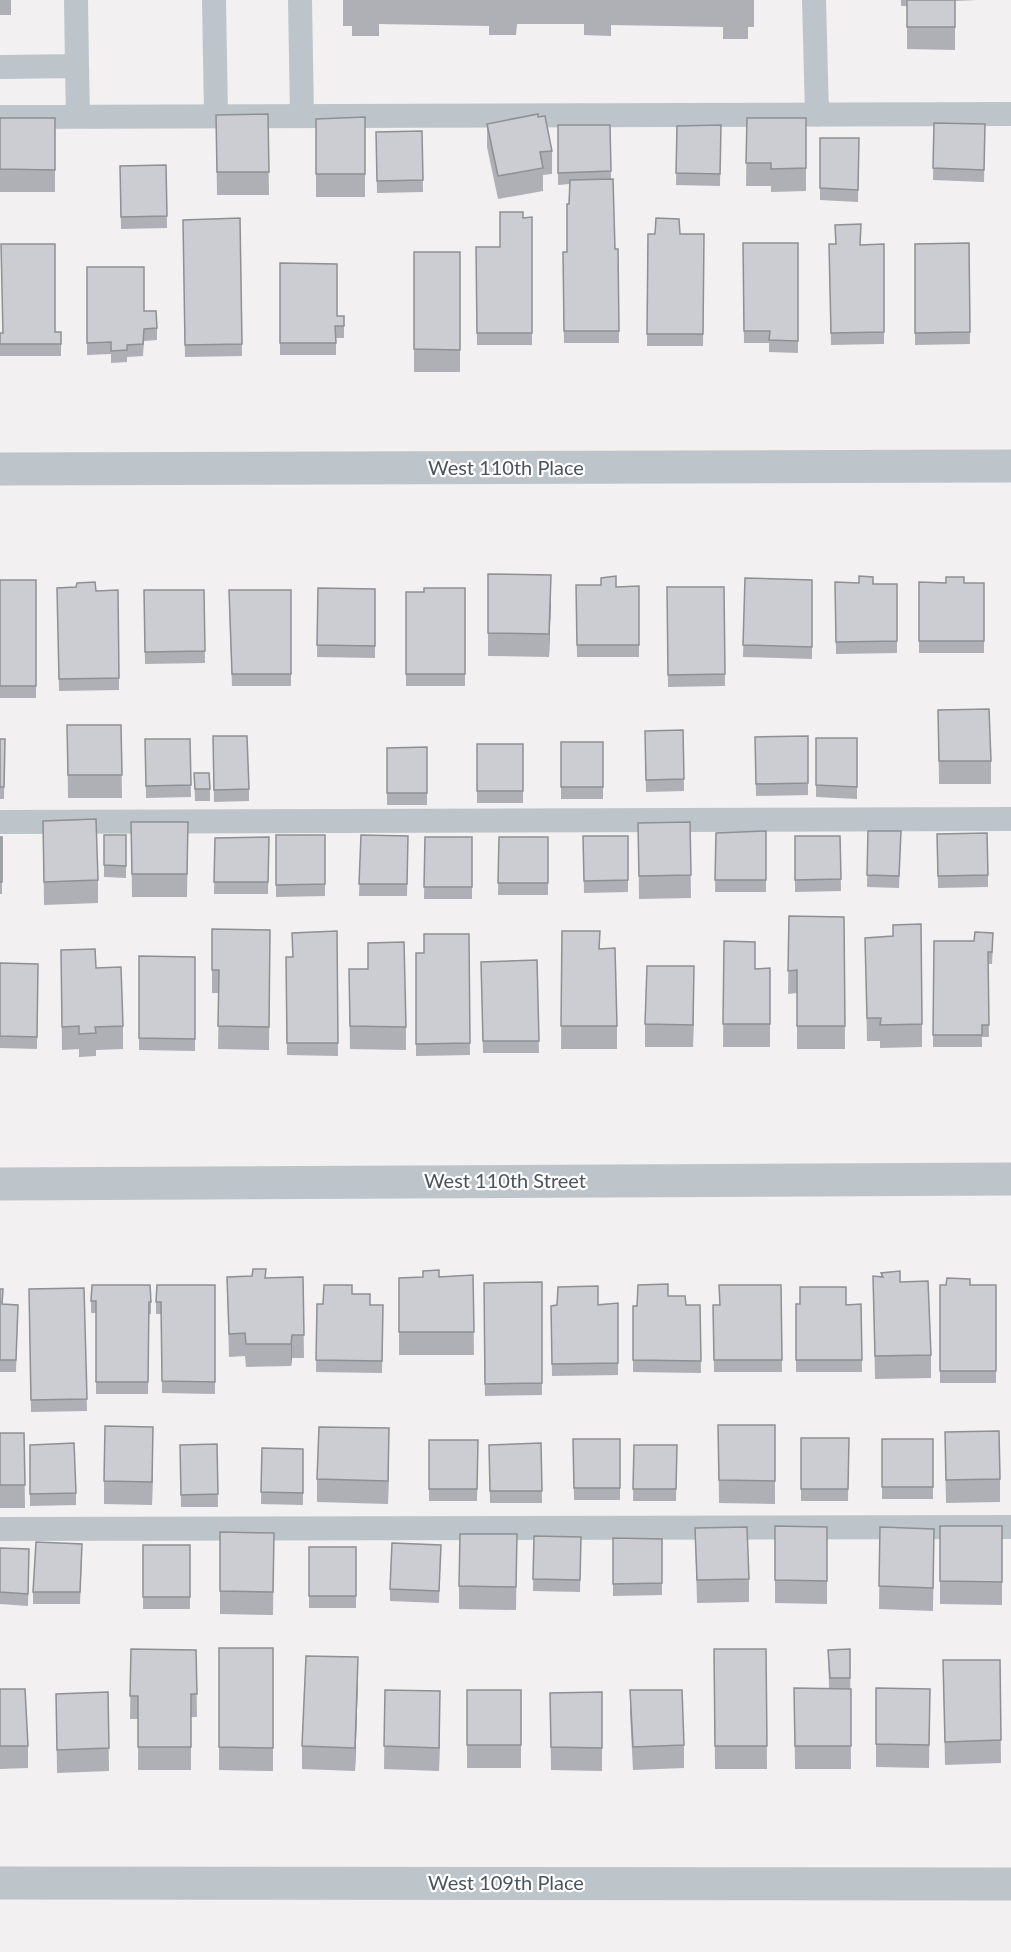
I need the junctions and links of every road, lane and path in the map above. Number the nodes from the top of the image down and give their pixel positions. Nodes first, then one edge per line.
1 (76, 0) edge
2 (214, 0) edge
3 (300, 0) edge
4 (814, 0) edge
5 (78, 66) junction
6 (0, 67) edge
7 (1011, 114) edge
8 (817, 115) junction
9 (216, 116) junction
10 (302, 116) junction
11 (0, 117) edge
12 (78, 117) junction
13 (1011, 466) edge
14 (0, 469) edge
15 (1011, 819) edge
16 (0, 822) edge
17 (1011, 1179) edge
18 (0, 1185) edge
19 (1011, 1527) edge
20 (0, 1529) edge
21 (0, 1882) edge
22 (1011, 1884) edge

1 - 5 lane
2 - 9 lane
3 - 10 lane
4 - 8 lane
5 - 6 lane
5 - 12 lane
7 - 8 lane
8 - 10 lane
9 - 10 lane
9 - 12 lane
11 - 12 lane
13 - 14 street, West 110th Place
15 - 16 lane
17 - 18 street, West 110th Street
19 - 20 lane
21 - 22 street, West 109th Place

